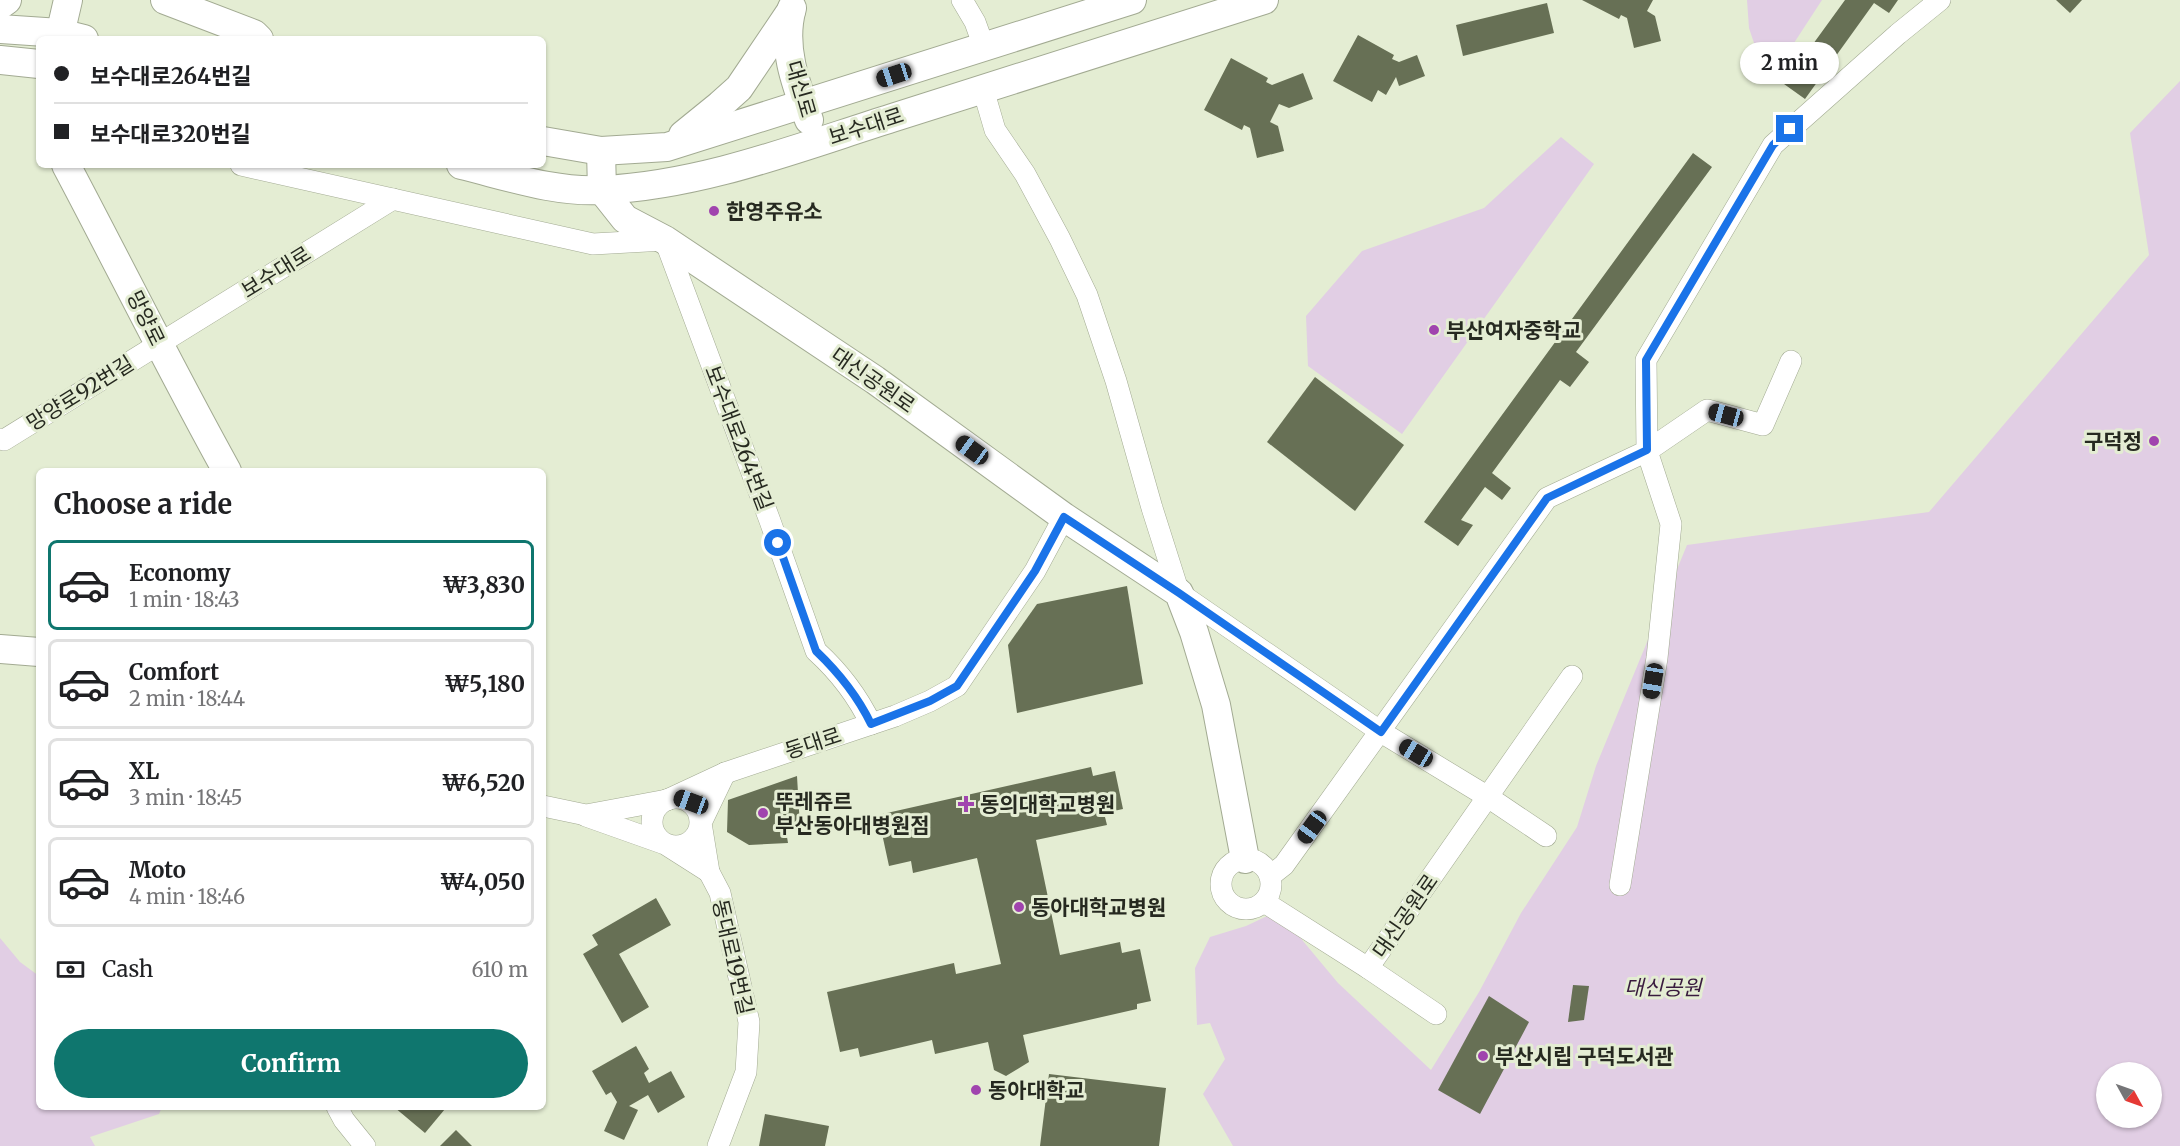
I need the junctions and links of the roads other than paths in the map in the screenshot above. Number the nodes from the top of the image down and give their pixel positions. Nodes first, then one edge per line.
1 (7, 0) edge
2 (68, 0) edge
3 (165, 0) edge
4 (962, 0) edge
5 (1132, 0) edge
6 (1263, 0) edge
7 (1940, 0) edge
8 (0, 5) edge
9 (793, 6) edge
10 (0, 29) edge
11 (60, 36) edge
12 (68, 36) edge
13 (256, 36) edge
14 (984, 47) junction
15 (0, 60) edge
16 (36, 64) edge
17 (983, 89) junction
18 (803, 104) junction
19 (546, 142) edge
20 (817, 142) junction
21 (666, 147) junction
22 (601, 151) junction
23 (68, 168) edge
24 (254, 168) edge
25 (473, 168) edge
26 (602, 190) junction
27 (393, 199) junction
28 (665, 240) junction
29 (159, 345) junction
30 (1791, 361) dead end
31 (0, 440) edge
32 (1647, 450) junction
33 (224, 468) edge
34 (1064, 517) junction
35 (1179, 593) junction
36 (0, 649) edge
37 (36, 652) edge
38 (1572, 676) dead end
39 (871, 724) junction
40 (1381, 732) junction
41 (725, 773) junction
42 (1488, 797) junction
43 (667, 800) junction
44 (546, 807) edge
45 (586, 815) junction
46 (700, 823) junction
47 (1546, 836) dead end
48 (665, 844) junction
49 (1245, 859) junction
50 (709, 872) junction
51 (1270, 876) junction
52 (1620, 885) dead end
53 (1264, 902) junction
54 (1368, 968) junction
55 (1436, 1014) dead end
56 (339, 1110) edge
57 (365, 1146) edge
58 (718, 1146) edge

1 - 8 main road
2 - 12 main road
3 - 13 main road
4 - 14 street
5 - 14 main road, 보수대로
6 - 17 main road, 보수대로
7 - 32 street
9 - 18 main road, 대신로
9 - 21 main road
10 - 11 main road
14 - 18 main road, 보수대로
15 - 16 main road
17 - 20 main road, 보수대로
17 - 35 street
18 - 20 main road, 대신로
18 - 21 main road, 보수대로
19 - 22 main road, 보수대로
20 - 26 main road, 보수대로
21 - 22 main road, 보수대로
22 - 26 main road
23 - 29 main road, 망양로
24 - 27 street
25 - 26 main road, 보수대로
26 - 28 main road, 대신공원로
27 - 28 street
27 - 29 street, 보수대로
28 - 34 main road, 대신공원로
28 - 39 street, 보수대로264번길
29 - 31 street, 망양로92번길
29 - 33 main road, 망양로
30 - 32 street
32 - 40 street
32 - 52 street
34 - 35 main road, 대신공원로
34 - 39 street, 동대로
35 - 40 street, 대신공원로
35 - 49 main road
36 - 37 main road
38 - 42 street, 대신공원로
39 - 41 street, 동대로
40 - 42 street, 대신공원로
40 - 51 street
41 - 43 street, 동대로
41 - 46 street
42 - 47 street, 대신공원로
42 - 54 street, 대신공원로
43 - 45 street, 동대로
43 - 46 street
43 - 48 street
44 - 45 street, 동대로
45 - 48 street
46 - 48 street
46 - 50 street, 동대로19번길
48 - 50 street
49 - 51 street
49 - 53 street
50 - 58 street, 동대로19번길
51 - 53 street
53 - 54 street
54 - 55 street, 대신공원로
56 - 57 street

